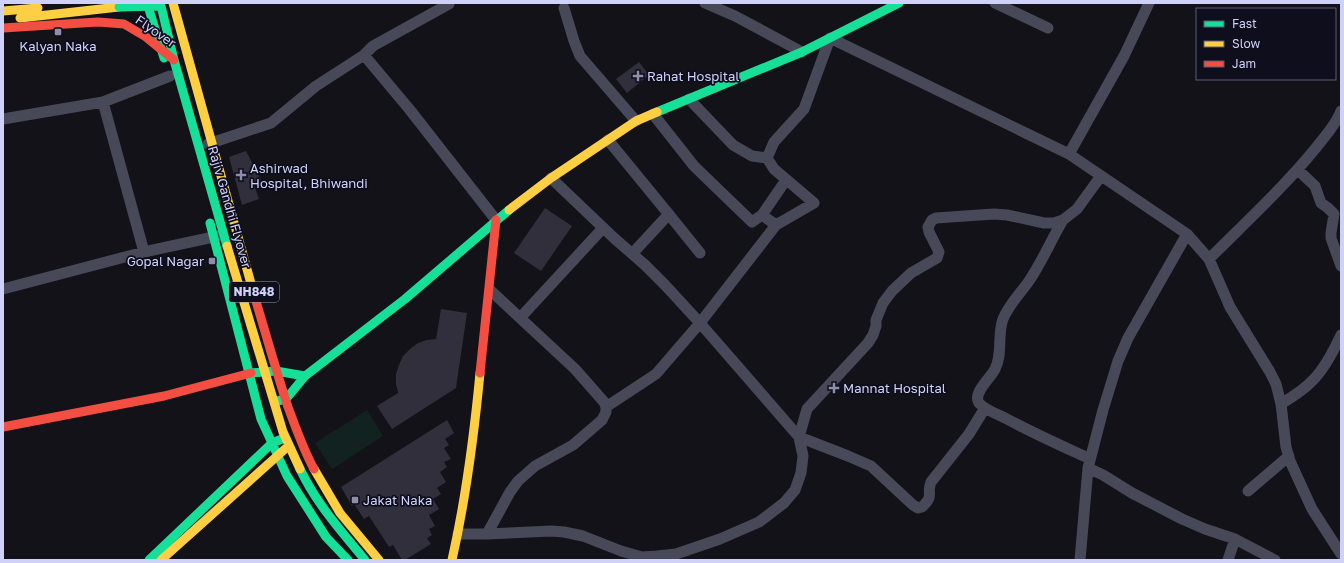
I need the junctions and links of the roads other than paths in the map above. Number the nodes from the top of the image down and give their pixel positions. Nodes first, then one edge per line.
1 (82, 3) edge
2 (147, 3) edge
3 (173, 3) edge
4 (705, 3) edge
5 (995, 3) edge
6 (1149, 3) edge
7 (449, 4) dead end
8 (896, 4) edge
9 (160, 5) edge
10 (564, 8) dead end
11 (729, 8) edge
12 (3, 11) edge
13 (177, 18) junction
14 (3, 20) edge
15 (145, 22) junction
16 (3, 28) edge
17 (1048, 28) dead end
18 (3, 36) edge
19 (830, 38) junction
20 (802, 52) junction
21 (364, 55) junction
22 (174, 60) junction
23 (170, 76) junction
24 (689, 99) junction
25 (102, 102) junction
26 (1341, 111) edge
27 (653, 114) junction
28 (3, 119) edge
29 (636, 121) junction
30 (183, 126) dead end
31 (608, 140) junction
32 (212, 143) junction
33 (189, 148) dead end
34 (1069, 154) junction
35 (767, 158) junction
36 (1298, 170) junction
37 (1101, 176) junction
38 (551, 178) junction
39 (786, 180) junction
40 (667, 212) junction
41 (208, 215) dead end
42 (762, 215) junction
43 (496, 220) junction
44 (1062, 220) junction
45 (776, 225) junction
46 (603, 228) junction
47 (237, 232) junction
48 (1187, 234) junction
49 (214, 237) junction
50 (144, 252) junction
51 (700, 252) dead end
52 (632, 254) junction
53 (1209, 259) junction
54 (1341, 266) edge
55 (3, 289) edge
56 (490, 290) junction
57 (520, 318) junction
58 (700, 323) junction
59 (1341, 335) edge
60 (276, 371) junction
61 (248, 373) junction
62 (305, 376) junction
63 (286, 400) junction
64 (1281, 404) junction
65 (257, 405) junction
66 (606, 407) junction
67 (985, 408) junction
68 (3, 427) edge
69 (298, 437) junction
70 (799, 437) junction
71 (272, 443) junction
72 (277, 455) junction
73 (1289, 456) junction
74 (1089, 464) junction
75 (1248, 491) dead end
76 (458, 534) junction
77 (487, 534) junction
78 (1235, 539) junction
79 (1341, 555) edge
80 (149, 560) edge
81 (161, 560) edge
82 (348, 560) edge
83 (365, 560) edge
84 (379, 560) edge
85 (452, 560) edge
86 (1080, 560) edge
87 (1228, 560) edge
88 (1275, 560) edge
89 (1338, 560) edge

1 - 12 main road
2 - 15 main road
3 - 13 main road, NH848
4 - 11 street
5 - 17 street
6 - 34 street
7 - 21 street
8 - 19 main road
9 - 14 main road, Flyover, bridge
9 - 22 main road, Rajiv Gandhi Flyover, bridge
10 - 29 street
11 - 20 street
13 - 15 main road
13 - 32 main road, NH848
15 - 18 main road
15 - 23 main road
16 - 22 main road, Flyover, bridge
19 - 20 main road
19 - 34 street
19 - 35 street
20 - 24 main road
21 - 32 street
21 - 43 street
22 - 83 main road, Rajiv Gandhi Flyover, bridge
23 - 25 street
23 - 30 main road
24 - 27 main road
24 - 35 street
25 - 28 street
25 - 50 street
26 - 36 street
27 - 29 main road
27 - 42 street
29 - 31 main road
31 - 38 main road
31 - 40 street
32 - 33 street
32 - 47 main road, NH848
34 - 37 street
35 - 39 street
36 - 53 street
36 - 54 street
37 - 44 street
37 - 48 street
38 - 43 main road
38 - 46 street
39 - 42 street
39 - 45 street
40 - 51 street
40 - 52 street
41 - 49 main road, NH848
42 - 45 street
43 - 56 main road
43 - 62 main road
44 - 67 street
44 - 70 street
45 - 58 street
46 - 52 street
46 - 57 street
47 - 49 street
47 - 60 main road, NH848
48 - 53 street
48 - 74 street
49 - 50 street
49 - 61 main road, NH848
50 - 55 street
52 - 58 street
53 - 64 street
56 - 57 street
56 - 76 main road
57 - 66 street
58 - 66 street
58 - 70 street
59 - 64 street
60 - 61 main road
60 - 62 main road
60 - 63 main road, NH848
61 - 65 main road, NH848
61 - 68 main road
62 - 63 main road
63 - 65 main road
63 - 69 main road, NH848
64 - 73 street
65 - 71 main road, NH848
66 - 77 street
67 - 70 street
67 - 74 street
69 - 71 main road
69 - 72 main road
69 - 84 main road, NH848
70 - 77 street
71 - 72 main road, NH848
71 - 80 main road
72 - 81 main road
72 - 82 main road, NH848
73 - 75 street
73 - 79 street
74 - 78 street
74 - 86 street
76 - 77 street
76 - 85 main road
78 - 87 street
78 - 88 street
79 - 89 street

